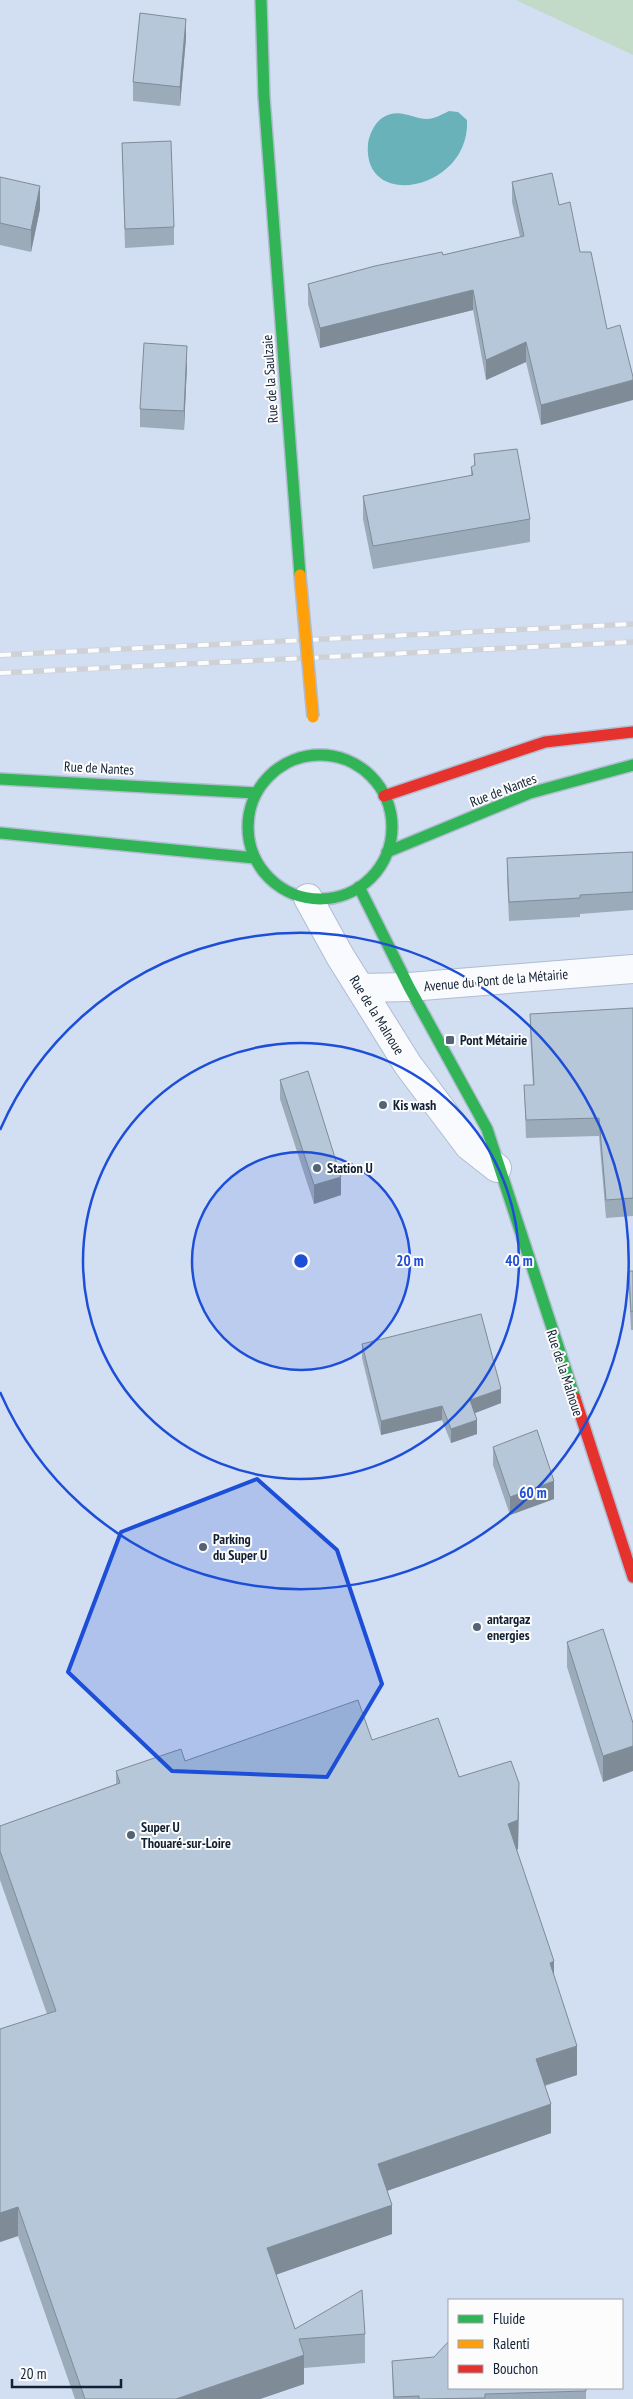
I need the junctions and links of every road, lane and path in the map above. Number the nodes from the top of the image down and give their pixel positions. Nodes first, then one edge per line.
1 (262, 0) edge
2 (313, 722) dead end
3 (633, 732) edge
4 (633, 766) edge
5 (0, 779) edge
6 (256, 793) junction
7 (384, 796) junction
8 (0, 833) edge
9 (387, 852) junction
10 (255, 858) junction
11 (359, 887) junction
12 (308, 898) junction
13 (633, 969) edge
14 (409, 987) junction
15 (360, 988) junction
16 (498, 1168) junction
17 (633, 1577) edge

1 - 2 street, Rue de la Saulzaie, bridge
3 - 7 street
4 - 9 street, Rue de Nantes
5 - 6 street, Rue de Nantes
6 - 7 street
6 - 10 street
7 - 9 street
8 - 10 street
9 - 11 street
10 - 12 street
11 - 12 street
11 - 14 street, Rue de la Malnoue
12 - 15 street, Rue de la Malnoue
13 - 14 street, Avenue du Pont de la Métairie
14 - 15 street, Avenue du Pont de la Métairie
14 - 16 street, Rue de la Malnoue
15 - 16 street, Rue de la Malnoue
16 - 17 street, Rue de la Malnoue

